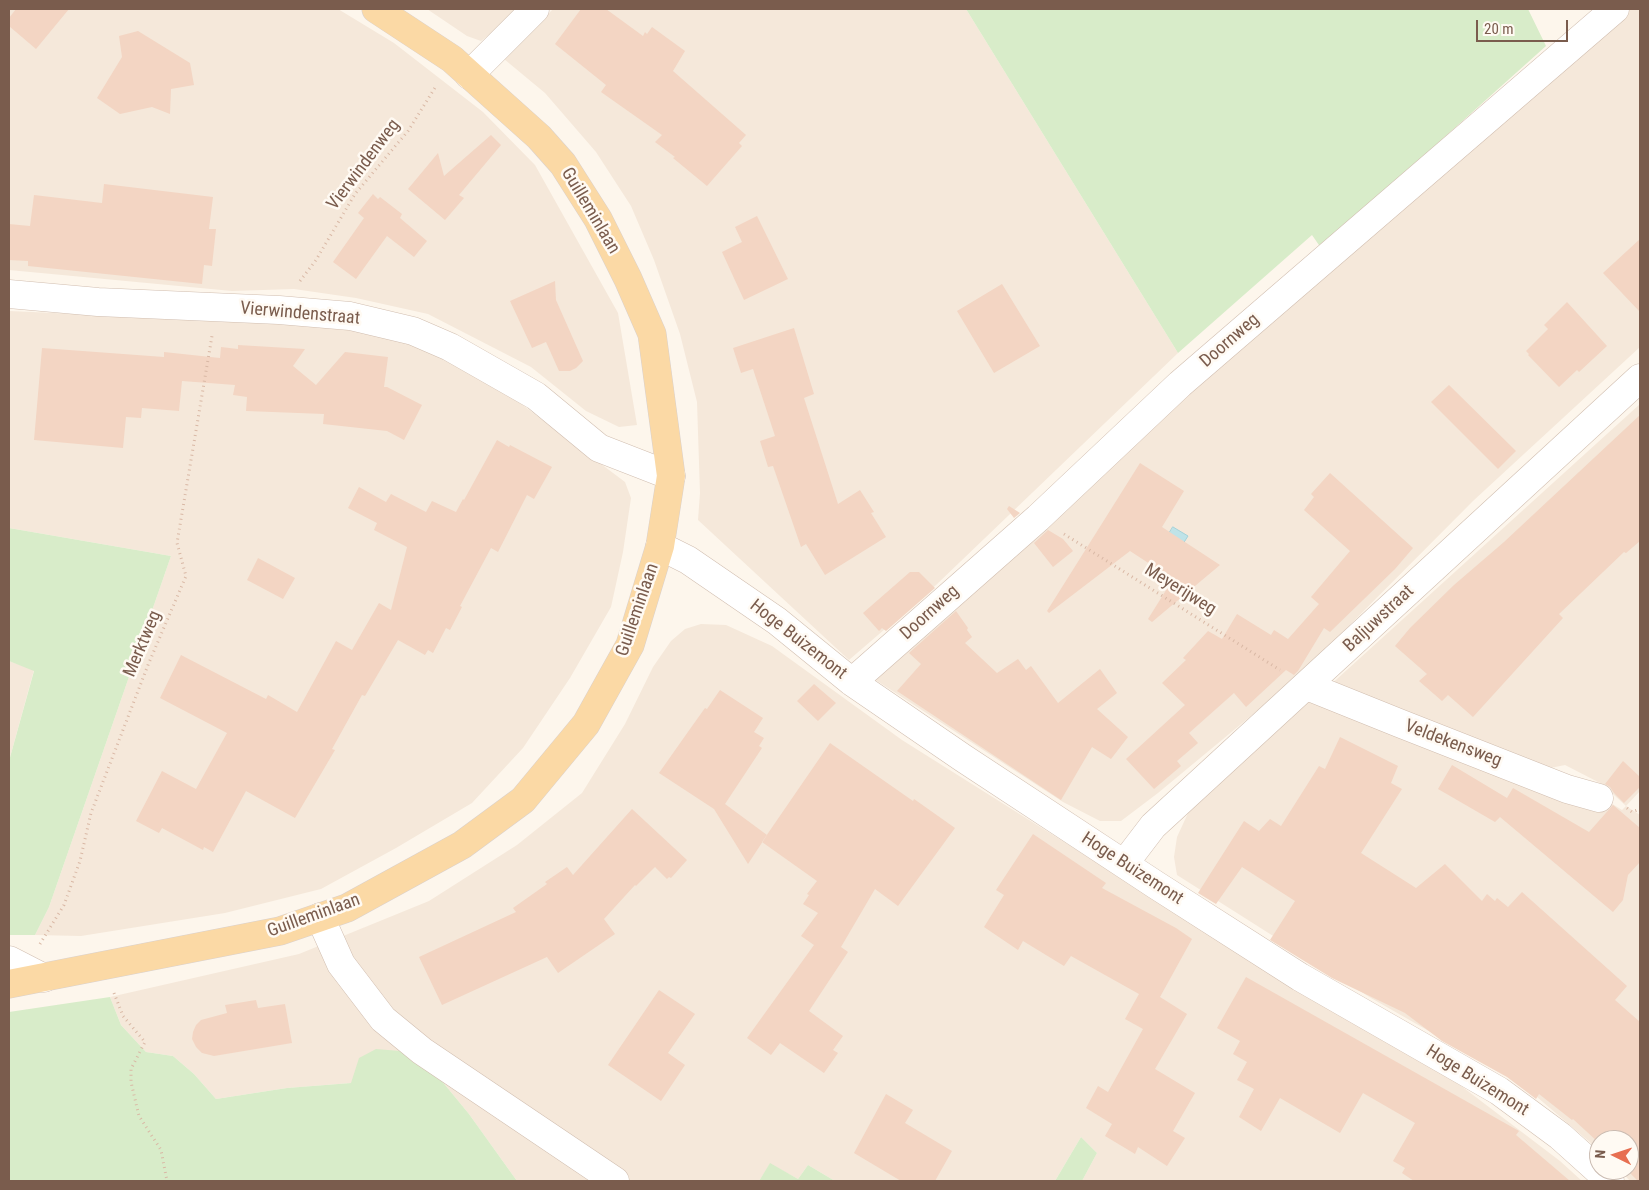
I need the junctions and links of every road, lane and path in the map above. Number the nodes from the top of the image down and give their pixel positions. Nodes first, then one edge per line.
1 (376, 9) edge
2 (535, 9) edge
3 (1615, 9) edge
4 (461, 67) junction
5 (9, 294) edge
6 (217, 307) junction
7 (279, 310) junction
8 (1640, 378) edge
9 (671, 476) junction
10 (1038, 518) junction
11 (660, 546) junction
12 (852, 682) junction
13 (1307, 686) junction
14 (1599, 798) dead end
15 (1124, 864) junction
16 (320, 917) junction
17 (9, 960) edge
18 (107, 965) junction
19 (44, 978) junction
20 (9, 984) edge
21 (167, 1181) edge
22 (615, 1181) edge
23 (1610, 1181) edge

1 - 4 main road, Guilleminlaan
2 - 4 street
3 - 10 street, Doornweg
4 - 7 path, Vierwindenweg
4 - 9 main road, Guilleminlaan
5 - 6 street, Vierwindenstraat
6 - 7 street, Vierwindenstraat
6 - 19 path, Merktweg
7 - 9 street, Vierwindenstraat
8 - 13 street, Baljuwstraat
9 - 11 main road, Guilleminlaan
10 - 12 street, Doornweg
10 - 13 path, Meyerijweg
11 - 12 street, Hoge Buizemont
11 - 16 main road, Guilleminlaan
12 - 15 street, Hoge Buizemont
13 - 14 street, Veldekensweg
13 - 15 street, Baljuwstraat
15 - 23 street, Hoge Buizemont
16 - 18 main road, Guilleminlaan
16 - 22 street
17 - 19 street
18 - 19 main road, Guilleminlaan
18 - 21 path
19 - 20 main road, Guilleminlaan

